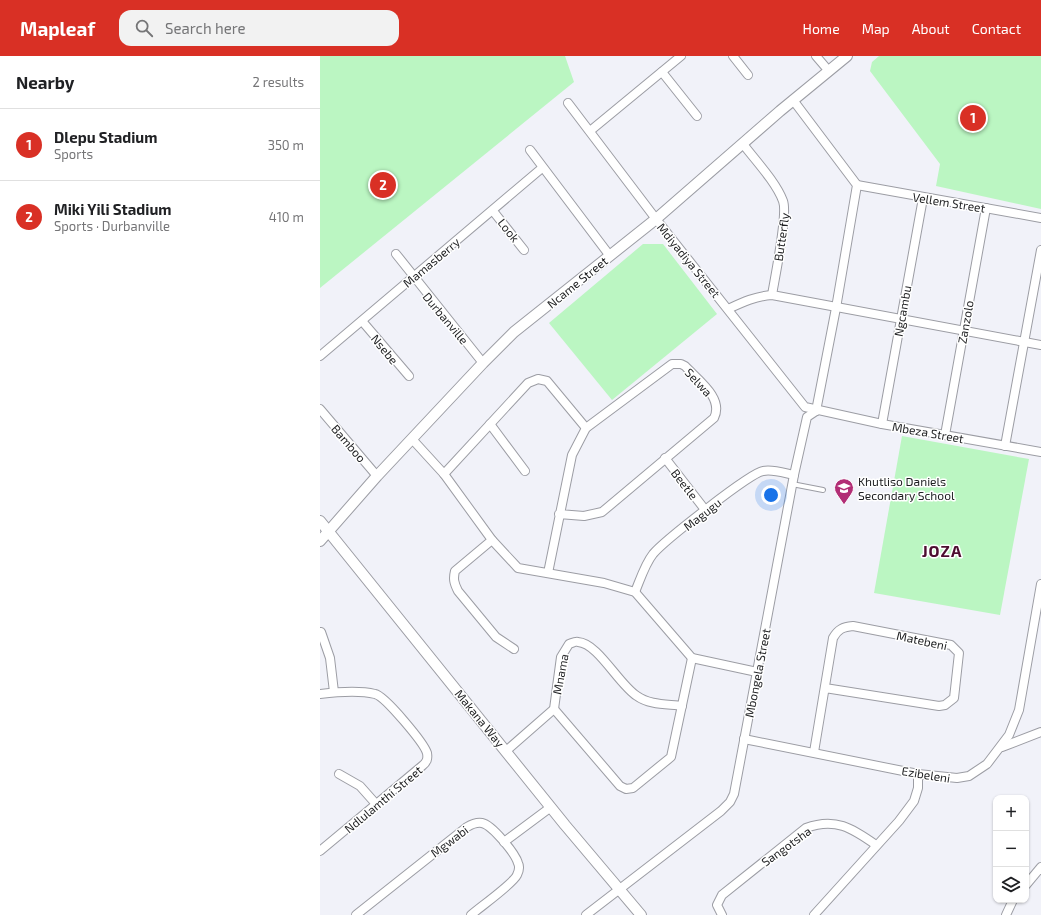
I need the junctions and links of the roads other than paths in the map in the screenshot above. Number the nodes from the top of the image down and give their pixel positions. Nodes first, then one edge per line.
1 (681, 56) edge
2 (733, 56) edge
3 (816, 56) edge
4 (847, 56) edge
5 (828, 70) junction
6 (662, 72) junction
7 (748, 75) dead end
8 (793, 100) junction
9 (568, 103) dead end
10 (697, 116) dead end
11 (590, 131) junction
12 (743, 144) junction
13 (530, 150) dead end
14 (542, 168) junction
15 (857, 185) junction
16 (923, 198) junction
17 (986, 208) junction
18 (493, 211) junction
19 (1041, 218) edge
20 (656, 219) junction
21 (524, 250) dead end
22 (1041, 250) edge
23 (396, 254) dead end
24 (610, 256) junction
25 (413, 278) junction
26 (772, 295) junction
27 (836, 308) junction
28 (728, 309) junction
29 (901, 319) junction
30 (362, 322) junction
31 (964, 331) junction
32 (1025, 342) junction
33 (1041, 345) edge
34 (320, 356) edge
35 (483, 363) junction
36 (409, 376) dead end
37 (320, 409) edge
38 (816, 411) junction
39 (490, 424) junction
40 (882, 424) junction
41 (586, 428) junction
42 (945, 435) junction
43 (412, 440) junction
44 (1005, 446) junction
45 (1041, 452) edge
46 (665, 458) junction
47 (525, 471) dead end
48 (444, 474) junction
49 (794, 475) junction
50 (377, 476) junction
51 (792, 484) junction
52 (823, 490) dead end
53 (706, 511) junction
54 (559, 514) junction
55 (320, 521) edge
56 (329, 531) junction
57 (492, 540) junction
58 (320, 541) edge
59 (548, 574) junction
60 (1041, 584) edge
61 (635, 592) junction
62 (1038, 613) edge
63 (322, 632) dead end
64 (514, 649) dead end
65 (692, 658) junction
66 (757, 672) junction
67 (825, 688) junction
68 (334, 692) junction
69 (320, 694) edge
70 (682, 706) junction
71 (554, 709) junction
72 (1041, 732) edge
73 (744, 739) junction
74 (1001, 748) junction
75 (506, 751) junction
76 (814, 752) junction
77 (339, 774) dead end
78 (918, 774) junction
79 (376, 804) junction
80 (551, 807) junction
81 (504, 842) junction
82 (876, 845) junction
83 (320, 851) edge
84 (1041, 867) edge
85 (1029, 881) edge
86 (619, 888) junction
87 (1012, 903) edge
88 (356, 915) edge
89 (471, 915) edge
90 (586, 915) edge
91 (641, 915) edge
92 (722, 915) edge
93 (814, 915) edge
94 (1006, 915) edge

1 - 6 street
2 - 7 street
3 - 5 street
4 - 5 street, Ncame Street
5 - 8 street, Ncame Street
6 - 10 street
6 - 11 street
8 - 12 street, Ncame Street
8 - 15 street
9 - 11 street, Mdiyadiya Street
11 - 20 street, Mdiyadiya Street
12 - 20 street, Ncame Street
12 - 26 street, Butterfly
13 - 14 street
14 - 18 street, Mamasberry
14 - 24 street
15 - 16 street, Vellem Street
15 - 27 street
16 - 17 street, Vellem Street
16 - 29 street, Ngcambu
17 - 19 street, Vellem Street
17 - 31 street, Zanzolo
18 - 21 street, Look
18 - 25 street, Mamasberry
20 - 24 street, Ncame Street
20 - 28 street, Mdiyadiya Street
22 - 32 street
23 - 25 street, Durbanville
24 - 35 street, Ncame Street
25 - 30 street, Mamasberry
25 - 35 street, Durbanville
26 - 27 street
26 - 28 street
27 - 29 street
27 - 38 street
28 - 38 street, Mdiyadiya Street
29 - 31 street
29 - 40 street, Ngcambu
30 - 34 street, Mamasberry
30 - 36 street, Nsebe
31 - 32 street
31 - 42 street, Zanzolo
32 - 33 street
32 - 44 street
35 - 43 street, Ncame Street
37 - 50 street, Bamboo
38 - 40 street, Mbeza Street
38 - 49 street, Mbongela Street
39 - 41 street
39 - 47 street
39 - 48 street
40 - 42 street, Mbeza Street
41 - 46 street, Selwa
41 - 54 street, Selwa
42 - 44 street, Mbeza Street
43 - 48 street
43 - 50 street, Ncame Street
44 - 45 street, Mbeza Street
46 - 53 street, Beetle
46 - 54 street, Selwa
48 - 57 street
49 - 51 street, Mbongela Street
49 - 53 street, Magugu
50 - 56 street, Ncame Street
51 - 52 lane
51 - 66 street, Mbongela Street
53 - 61 street, Magugu
54 - 59 street, Selwa
55 - 56 street, Makana Way
56 - 58 street, Ncame Street
56 - 75 street, Makana Way
57 - 59 street
57 - 64 street
59 - 61 street
60 - 62 street, Ezibeleni
61 - 65 street
62 - 74 street, Ezibeleni
63 - 68 street
65 - 66 street
65 - 70 street
66 - 73 street, Mbongela Street
67 - 67 street, Matebeni
67 - 76 street, Matebeni
68 - 69 street, Ndlulamthi Street
68 - 79 street, Ndlulamthi Street
70 - 71 street, Mnama
70 - 71 street
71 - 75 street, Mnama
72 - 74 street
73 - 76 street, Ezibeleni
73 - 86 street, Mbongela Street
74 - 78 street, Ezibeleni
75 - 80 street, Makana Way
76 - 78 street, Ezibeleni
77 - 79 street
78 - 82 street
79 - 83 street, Ndlulamthi Street
80 - 81 street
80 - 86 street, Makana Way
81 - 88 street, Mgwabi
81 - 89 street, Mgwabi
82 - 92 street, Sangotsha
82 - 93 street
84 - 85 street
86 - 90 street, Mbongela Street
86 - 91 street, Makana Way
87 - 94 street

